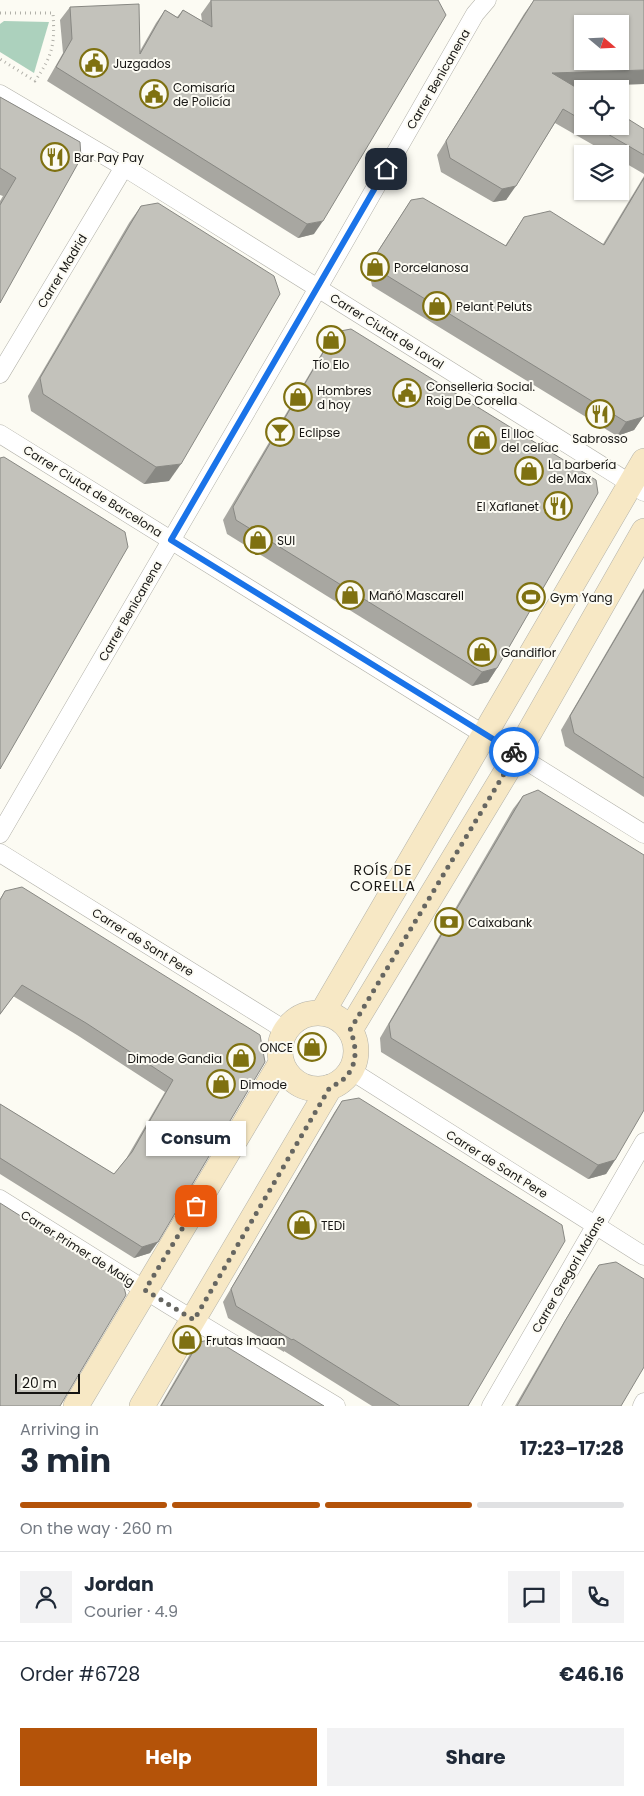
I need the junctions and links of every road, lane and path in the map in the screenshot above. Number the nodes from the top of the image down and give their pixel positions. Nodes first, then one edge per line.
1 (487, 0) edge
2 (472, 7) edge
3 (0, 13) edge
4 (0, 59) edge
5 (0, 94) edge
6 (124, 167) junction
7 (318, 288) junction
8 (0, 374) edge
9 (0, 434) edge
10 (644, 461) edge
11 (638, 487) edge
12 (644, 531) edge
13 (171, 540) junction
14 (485, 735) junction
15 (516, 754) junction
16 (0, 834) edge
17 (644, 834) edge
18 (0, 853) edge
19 (322, 1013) junction
20 (285, 1030) junction
21 (350, 1030) junction
22 (281, 1063) junction
23 (350, 1070) junction
24 (330, 1087) junction
25 (644, 1142) edge
26 (0, 1199) edge
27 (596, 1226) junction
28 (644, 1256) edge
29 (145, 1290) junction
30 (194, 1320) junction
31 (644, 1402) edge
32 (76, 1406) edge
33 (142, 1406) edge
34 (336, 1406) edge
35 (491, 1406) edge
36 (642, 1406) edge

1 - 2 street, Carrer Benicanena
2 - 7 street, Carrer Benicanena
3 - 4 path
5 - 6 street, Carrer Ciutat de Laval
6 - 7 street, Carrer Ciutat de Laval
6 - 8 street, Carrer Madrid
7 - 11 street, Carrer Ciutat de Laval
7 - 13 street, Carrer Benicanena
9 - 13 street, Carrer Ciutat de Barcelona
10 - 11 street
11 - 14 street
12 - 15 street
13 - 14 street, Carrer Ciutat de Barcelona
13 - 16 street, Carrer Benicanena
14 - 15 street, Carrer Ciutat de Barcelona
14 - 19 street
15 - 17 street, Carrer Ciutat de Barcelona
15 - 21 street
18 - 20 street, Carrer de Sant Pere
19 - 20 street
19 - 21 street
20 - 22 street
21 - 23 street
22 - 24 street
22 - 29 street
23 - 24 street
23 - 27 street, Carrer de Sant Pere
24 - 30 street
25 - 27 street, Carrer Gregori Maians
26 - 29 street, Carrer Primer de Maig
27 - 28 street, Carrer de Sant Pere
27 - 35 street, Carrer Gregori Maians
29 - 30 street, Carrer Primer de Maig
29 - 32 street
30 - 33 street
30 - 34 street, Carrer Primer de Maig
31 - 36 street

